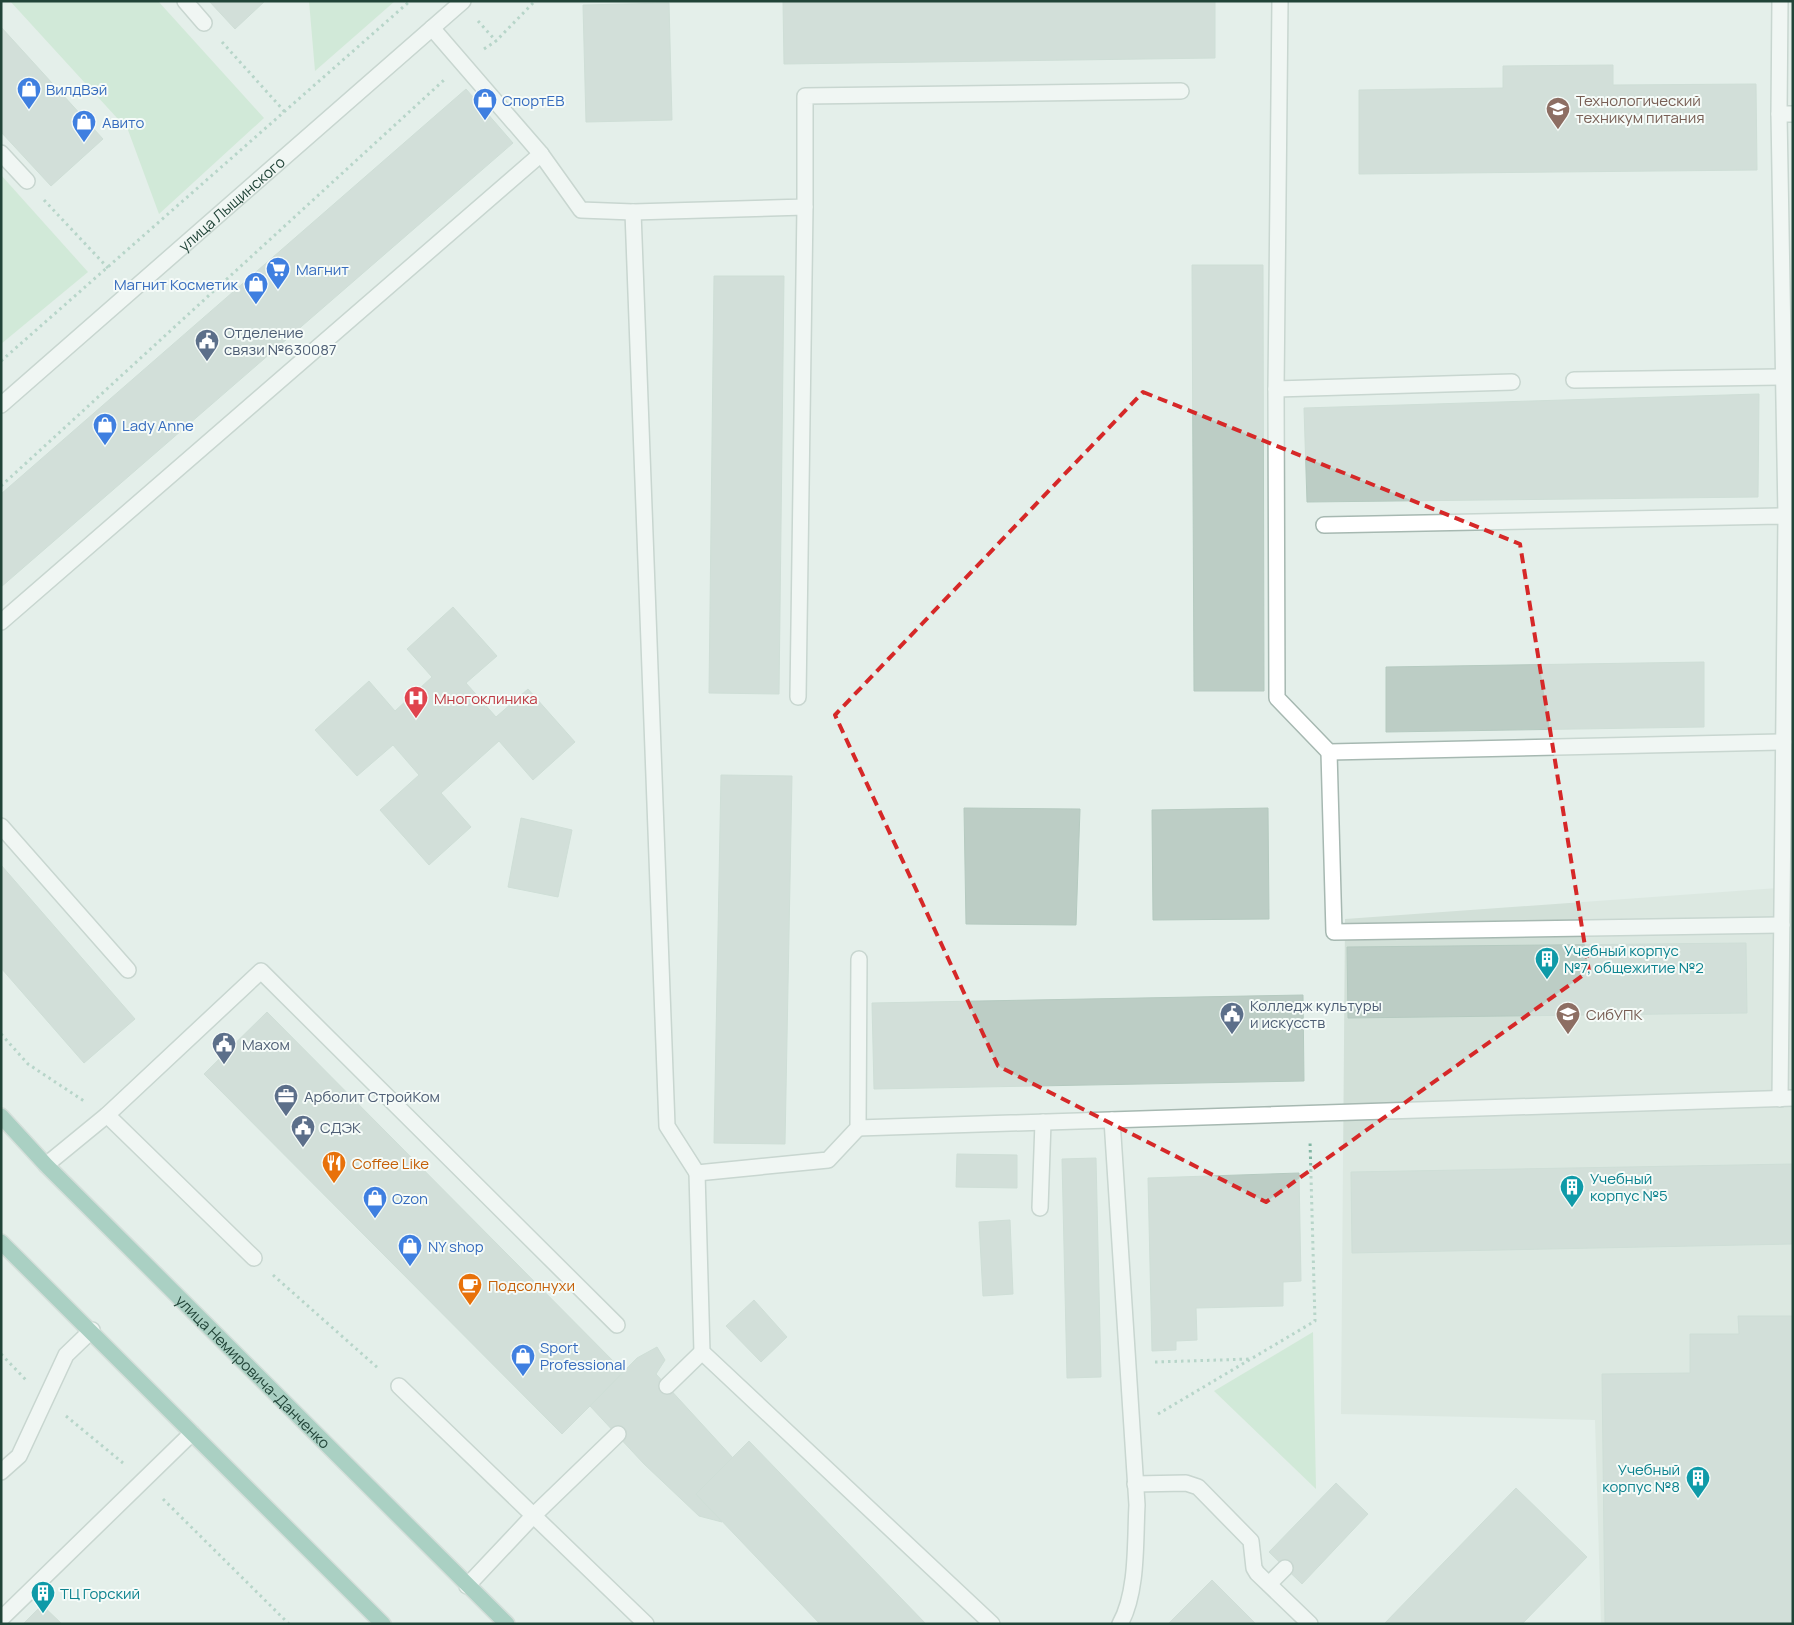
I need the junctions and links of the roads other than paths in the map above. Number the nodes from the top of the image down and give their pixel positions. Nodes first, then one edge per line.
1 (185, 1) edge
2 (463, 1) edge
3 (1280, 1) edge
4 (1780, 1) edge
5 (204, 23) road end
6 (432, 28) junction
7 (1181, 91) dead end
8 (1786, 114) edge
9 (1, 153) edge
10 (541, 154) junction
11 (27, 181) road end
12 (804, 207) junction
13 (633, 212) junction
14 (1783, 377) junction
15 (1574, 380) dead end
16 (1512, 382) dead end
17 (1276, 389) junction
18 (1, 405) edge
19 (1789, 516) edge
20 (1324, 525) dead end
21 (1, 622) edge
22 (798, 697) dead end
23 (1784, 742) junction
24 (1329, 752) junction
25 (1, 826) edge
26 (1782, 924) junction
27 (859, 959) dead end
28 (128, 970) dead end
29 (1786, 1098) edge
30 (107, 1115) junction
31 (1, 1116) edge
32 (1112, 1120) junction
33 (1042, 1122) junction
34 (858, 1128) junction
35 (46, 1166) junction
36 (697, 1173) junction
37 (1040, 1208) dead end
38 (1, 1242) edge
39 (254, 1258) road end
40 (617, 1325) dead end
41 (92, 1330) junction
42 (702, 1352) junction
43 (399, 1386) road end
44 (667, 1386) dead end
45 (192, 1434) junction
46 (618, 1434) dead end
47 (1, 1472) edge
48 (1135, 1484) junction
49 (533, 1516) junction
50 (1285, 1568) dead end
51 (1269, 1584) junction
52 (467, 1586) junction
53 (1, 1619) edge
54 (383, 1624) edge
55 (507, 1624) edge
56 (646, 1624) edge
57 (992, 1624) edge
58 (1120, 1624) edge
59 (1310, 1624) edge

1 - 5 street
2 - 6 street, улица Лыщинского
3 - 17 street
4 - 8 street
6 - 10 street
6 - 18 street, улица Лыщинского
7 - 12 street
8 - 14 street
9 - 11 street
10 - 13 street
10 - 21 street
12 - 13 street
12 - 22 street
13 - 36 street
14 - 15 street
14 - 19 street
16 - 17 street
17 - 24 street
19 - 20 street
19 - 23 street
23 - 24 street
23 - 26 street
24 - 26 street
25 - 28 street
26 - 29 street
27 - 34 street
29 - 32 street
30 - 35 street
30 - 39 street
30 - 40 street
31 - 35 main road, улица Немировича-Данченко
32 - 33 street
32 - 48 street
33 - 34 street
33 - 37 street
34 - 36 street
35 - 52 main road, улица Немировича-Данченко
36 - 42 street
38 - 41 main road
41 - 45 main road
41 - 47 street
42 - 44 street
42 - 57 street
43 - 49 street
45 - 53 street
45 - 54 main road
46 - 49 street
48 - 51 street
48 - 58 street
49 - 52 street
49 - 56 street
50 - 51 street
51 - 59 street
52 - 55 main road, улица Немировича-Данченко

